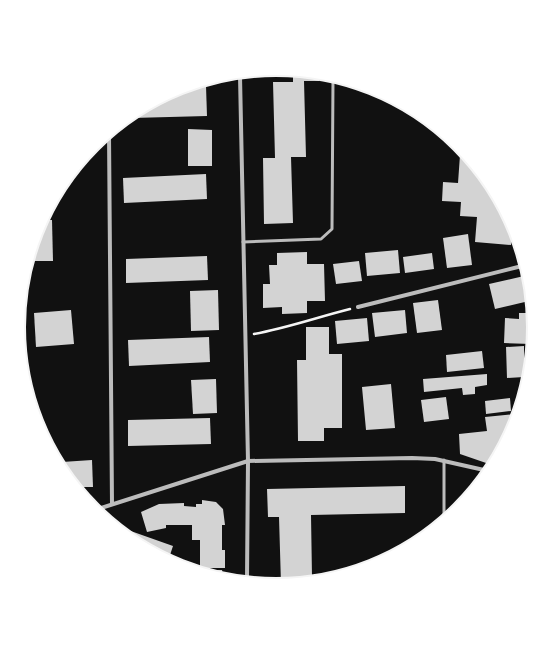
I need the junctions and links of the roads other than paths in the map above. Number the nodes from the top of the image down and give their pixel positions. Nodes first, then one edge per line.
1 (240, 78) edge
2 (332, 82) edge
3 (109, 140) edge
4 (243, 242) junction
5 (519, 267) edge
6 (358, 307) road end
7 (444, 460) junction
8 (248, 461) junction
9 (482, 470) edge
10 (112, 504) junction
11 (102, 507) edge
12 (444, 512) edge
13 (247, 575) edge

1 - 4 street
2 - 4 lane
3 - 10 street
4 - 8 street
5 - 6 street
7 - 8 street
7 - 9 street
7 - 12 lane
8 - 10 street
8 - 13 street
10 - 11 street

